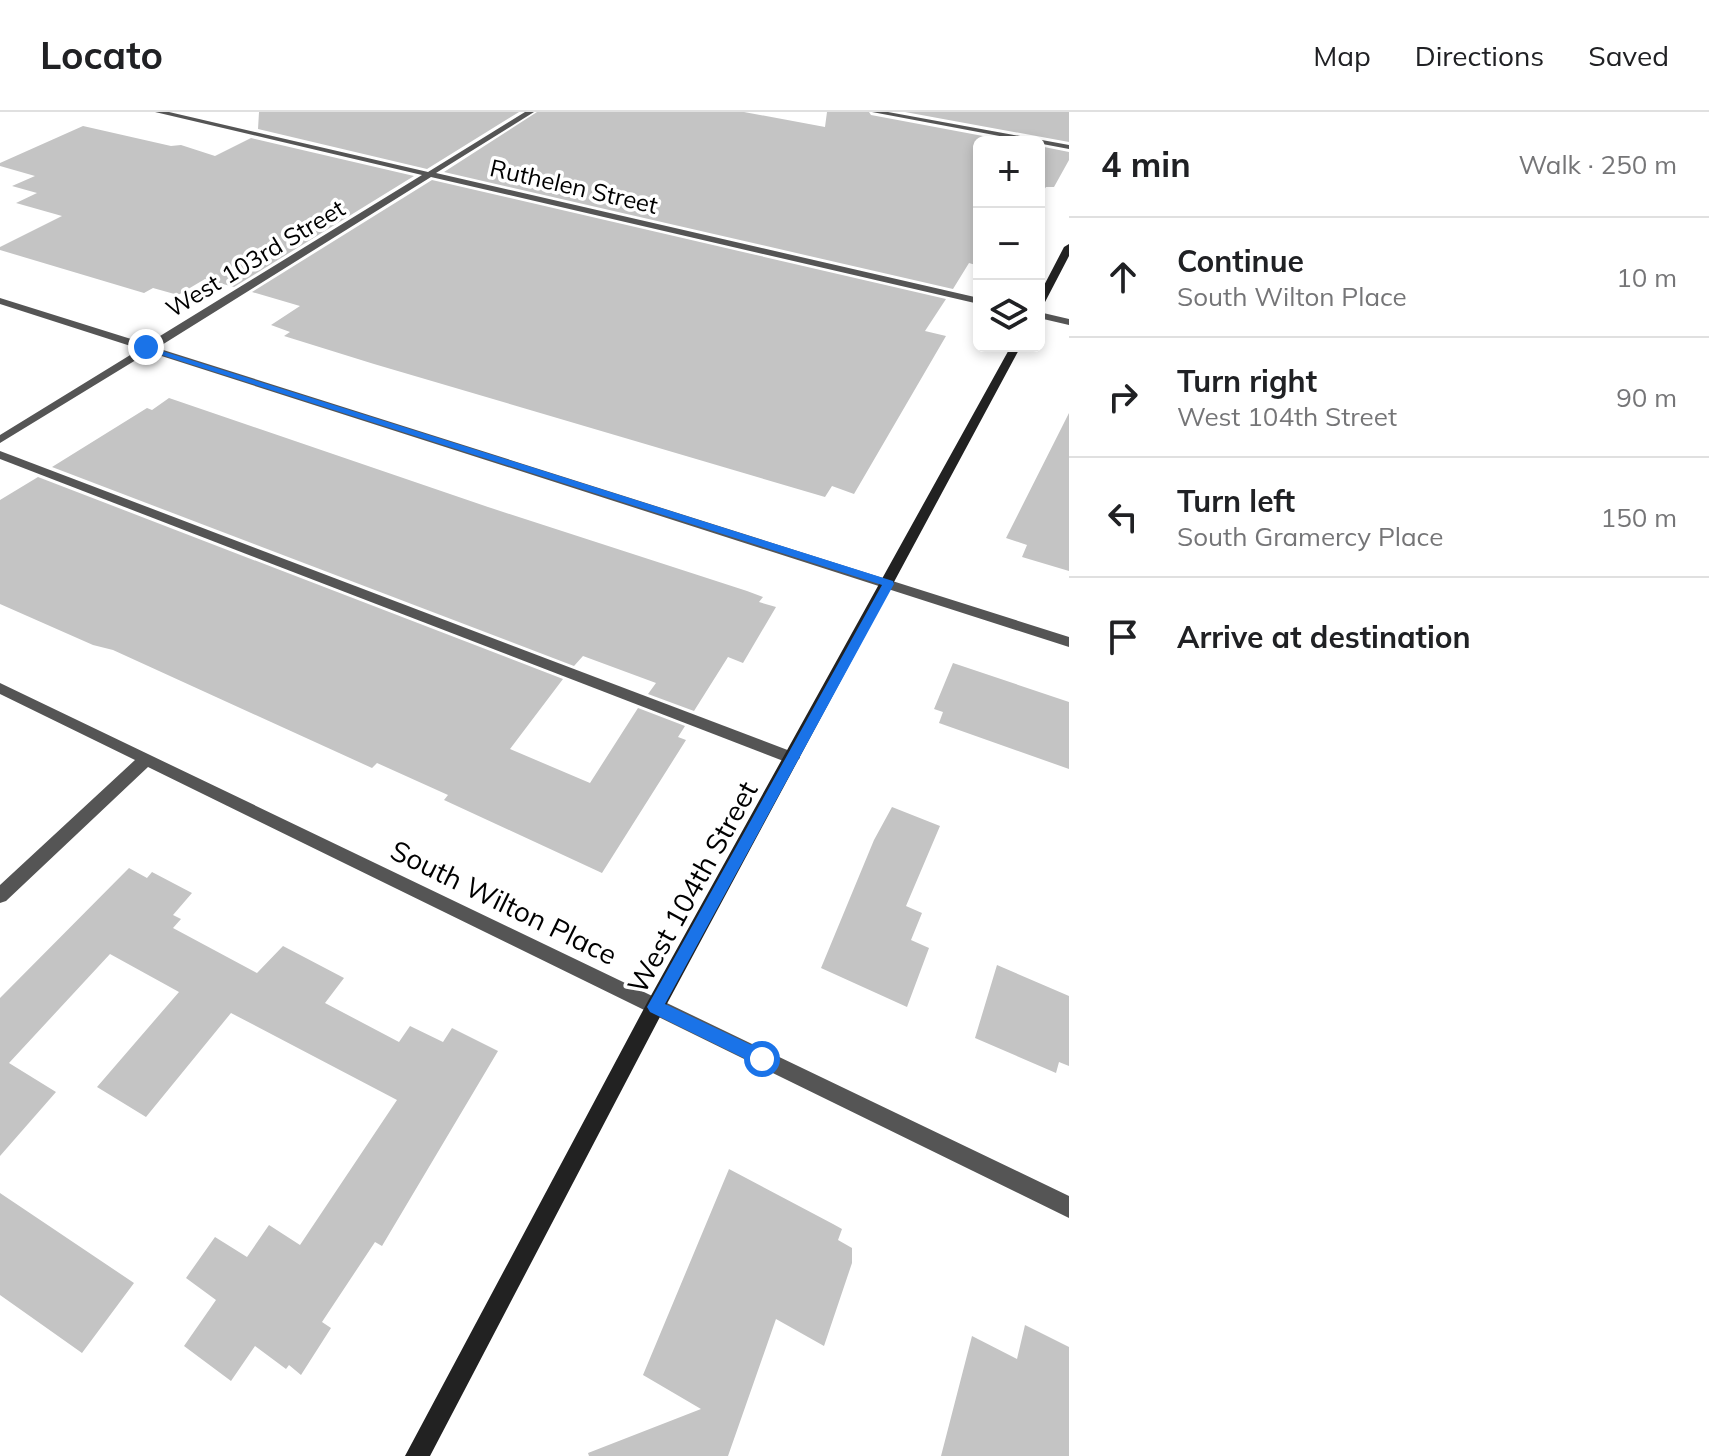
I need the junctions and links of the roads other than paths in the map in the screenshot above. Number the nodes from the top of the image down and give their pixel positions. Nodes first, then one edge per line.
1 (159, 112) edge
2 (530, 112) edge
3 (876, 112) edge
4 (1069, 147) edge
5 (433, 174) junction
6 (1069, 247) edge
7 (1045, 293) edge
8 (973, 300) edge
9 (0, 301) edge
10 (1045, 316) edge
11 (1069, 322) edge
12 (146, 347) junction
13 (1013, 352) edge
14 (0, 440) edge
15 (0, 455) edge
16 (889, 584) junction
17 (1069, 642) edge
18 (0, 688) edge
19 (147, 758) junction
20 (792, 758) junction
21 (0, 896) edge
22 (655, 1007) junction
23 (1069, 1207) edge
24 (417, 1456) edge

1 - 5 street, Ruthelen Street
2 - 5 street, West 103rd Street
3 - 4 street
5 - 8 street, Ruthelen Street
5 - 12 street, West 103rd Street
6 - 7 street
9 - 12 street
10 - 11 street
12 - 14 street, West 103rd Street
12 - 16 street
13 - 16 street, West 104th Street
15 - 20 street
16 - 17 street
16 - 20 street, West 104th Street
18 - 19 street, South Wilton Place
19 - 21 street
19 - 22 street, South Wilton Place
20 - 22 street, West 104th Street
22 - 23 street, South Wilton Place
22 - 24 street, West 104th Street

